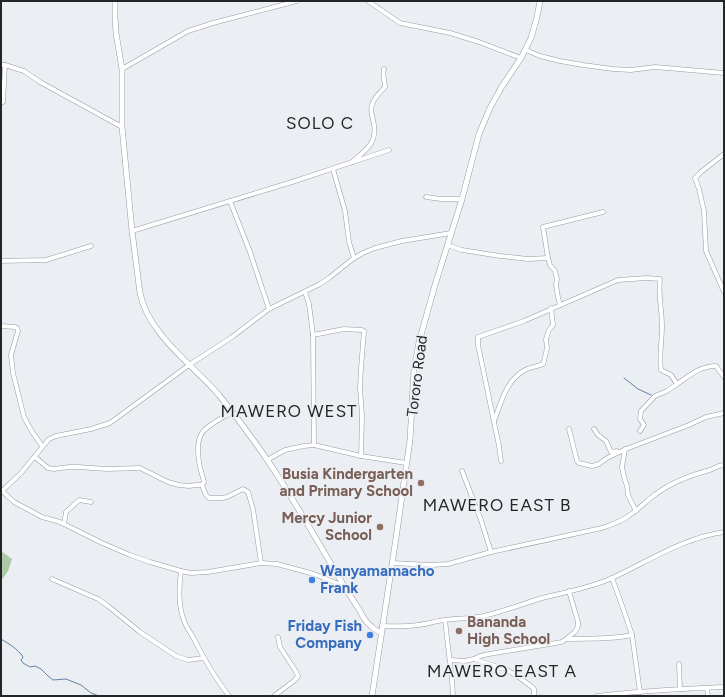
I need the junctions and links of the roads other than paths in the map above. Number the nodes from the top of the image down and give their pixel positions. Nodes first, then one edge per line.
1 (116, 1) edge
2 (297, 1) edge
3 (368, 1) edge
4 (540, 1) edge
5 (526, 50) junction
6 (521, 58) junction
7 (3, 65) edge
8 (122, 69) junction
9 (384, 69) dead end
10 (724, 73) edge
11 (1, 102) edge
12 (122, 127) junction
13 (389, 150) dead end
14 (724, 154) edge
15 (350, 163) junction
16 (333, 169) junction
17 (426, 197) dead end
18 (462, 199) junction
19 (230, 201) junction
20 (603, 212) dead end
21 (132, 231) junction
22 (451, 233) junction
23 (447, 245) junction
24 (91, 246) dead end
25 (354, 258) junction
26 (548, 258) junction
27 (1, 261) edge
28 (305, 292) junction
29 (724, 292) edge
30 (560, 305) junction
31 (551, 308) junction
32 (269, 309) junction
33 (1, 326) edge
34 (313, 335) junction
35 (189, 365) junction
36 (724, 377) edge
37 (676, 384) junction
38 (232, 412) junction
39 (724, 413) edge
40 (494, 422) junction
41 (569, 429) dead end
42 (594, 429) dead end
43 (640, 431) dead end
44 (314, 445) junction
45 (42, 446) junction
46 (626, 449) junction
47 (35, 456) junction
48 (361, 456) junction
49 (267, 460) junction
50 (500, 461) dead end
51 (406, 463) junction
52 (724, 465) edge
53 (462, 471) dead end
54 (202, 485) junction
55 (1, 491) edge
56 (91, 502) dead end
57 (636, 511) junction
58 (64, 524) junction
59 (724, 532) edge
60 (491, 552) junction
61 (261, 563) junction
62 (392, 563) junction
63 (181, 571) junction
64 (612, 578) junction
65 (52, 579) dead end
66 (344, 586) junction
67 (569, 591) junction
68 (445, 620) junction
69 (382, 626) junction
70 (381, 633) junction
71 (632, 635) junction
72 (278, 637) dead end
73 (566, 639) junction
74 (204, 658) junction
75 (450, 660) junction
76 (474, 660) junction
77 (679, 664) dead end
78 (724, 687) edge
79 (707, 688) junction
80 (680, 689) junction
81 (640, 692) junction
82 (229, 696) edge
83 (274, 696) edge
84 (372, 696) edge
85 (453, 696) edge
86 (534, 696) edge
87 (597, 696) edge
88 (708, 696) edge

1 - 8 main road
2 - 8 street
3 - 6 street
4 - 5 main road, Tororo Road
5 - 6 main road, Tororo Road
5 - 10 street
6 - 18 main road, Tororo Road
7 - 11 street
7 - 12 street
8 - 12 main road
9 - 15 street
12 - 21 main road
13 - 15 street
14 - 29 street
15 - 16 street
16 - 19 street
16 - 25 street
17 - 18 street
18 - 22 main road, Tororo Road
19 - 21 street
19 - 32 street
20 - 26 street
21 - 35 main road
22 - 23 main road, Tororo Road
22 - 25 street
23 - 26 street
23 - 51 main road, Tororo Road
24 - 27 street
25 - 28 street
26 - 30 street
28 - 32 street
28 - 34 street
30 - 31 street
30 - 37 street
31 - 40 street
31 - 40 street
32 - 35 street
33 - 45 street
34 - 44 street
34 - 48 street
35 - 38 main road
35 - 45 street
36 - 37 street
37 - 43 street
38 - 49 main road
38 - 54 street
39 - 46 street
40 - 50 street
41 - 46 street
42 - 46 street
44 - 48 street
44 - 49 street
45 - 47 street
46 - 57 street
47 - 54 street
47 - 55 street
48 - 51 street
49 - 66 main road
51 - 62 main road, Tororo Road
52 - 57 street
53 - 60 street
54 - 61 street
55 - 58 street
56 - 58 street
57 - 60 street
58 - 63 street
59 - 64 street
60 - 62 street
61 - 63 street
61 - 66 street
62 - 69 main road, Tororo Road
63 - 74 street
64 - 67 street
64 - 71 street
65 - 74 street
66 - 70 main road
67 - 68 street
67 - 73 street
68 - 69 street
68 - 75 street
69 - 70 main road, Tororo Road
70 - 84 main road, Tororo Road
71 - 73 street
71 - 81 street
72 - 83 street
73 - 76 street
74 - 82 street
75 - 76 street
75 - 85 street
76 - 86 street
77 - 80 street
78 - 79 street
79 - 80 street
79 - 88 street
80 - 81 street
81 - 87 street

